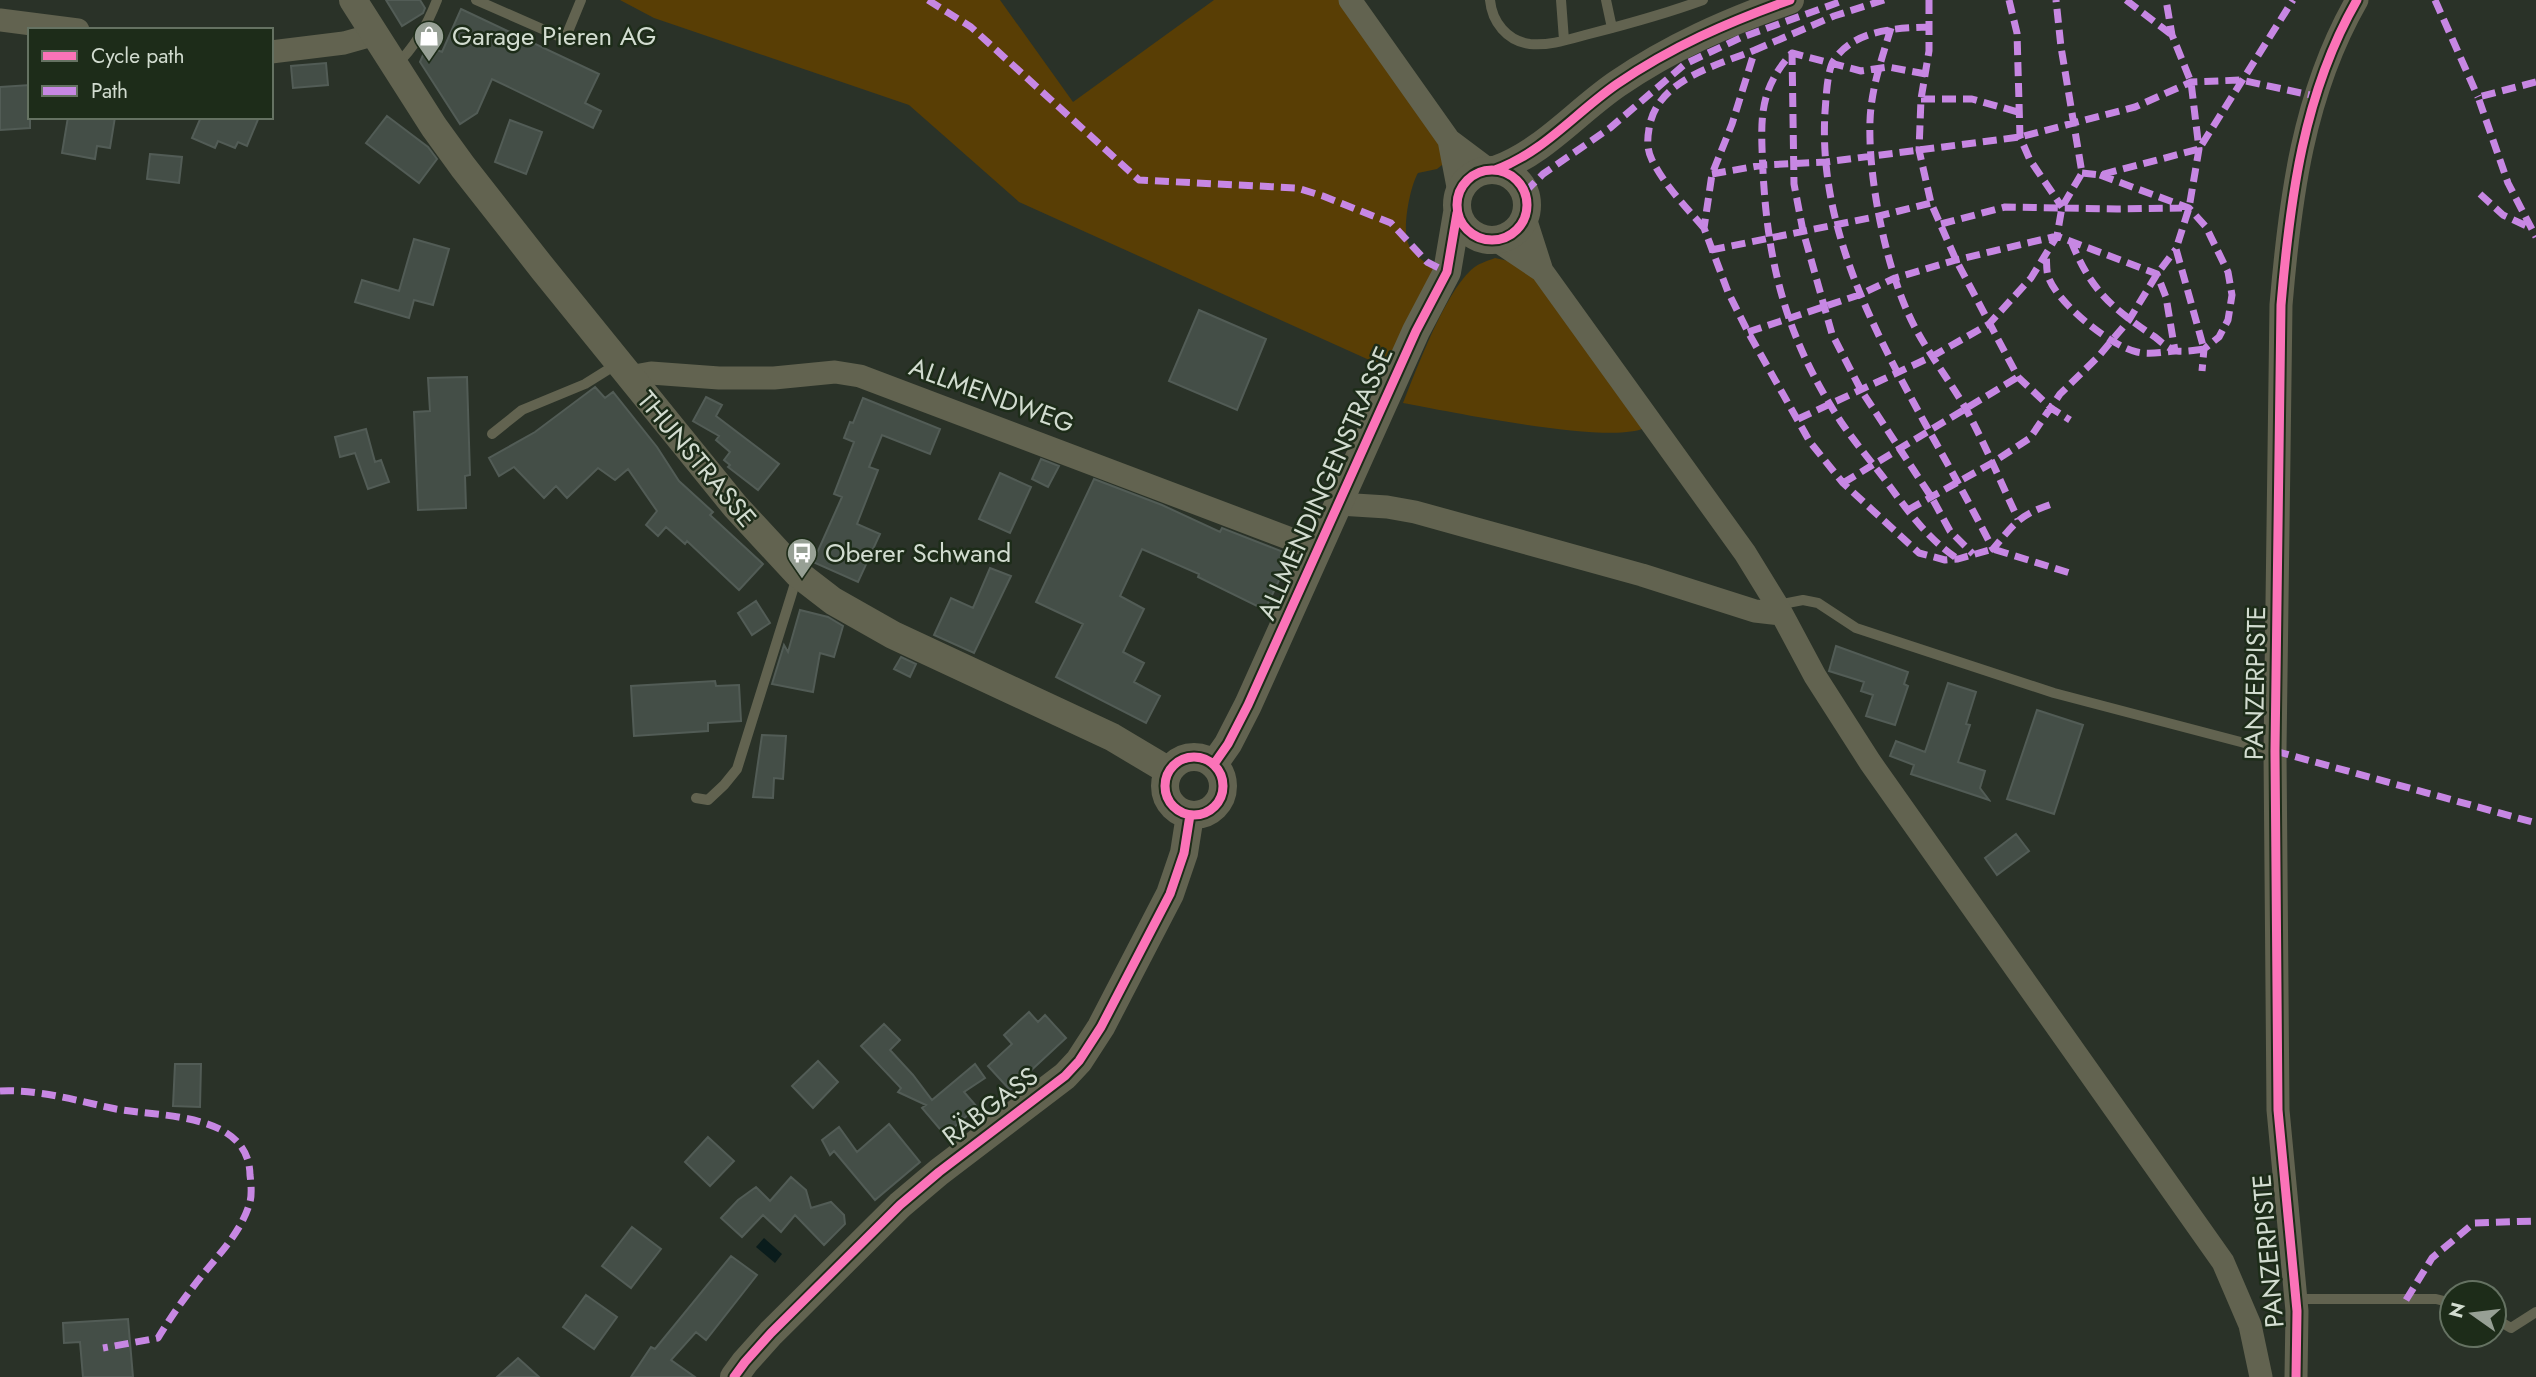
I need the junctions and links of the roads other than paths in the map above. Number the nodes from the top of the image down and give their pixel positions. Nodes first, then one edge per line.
1 (353, 0) edge
2 (437, 0) edge
3 (475, 0) edge
4 (581, 0) edge
5 (1350, 0) edge
6 (1490, 0) edge
7 (1561, 0) edge
8 (1606, 0) edge
9 (1703, 0) edge
10 (1790, 0) edge
11 (2357, 0) edge
12 (0, 20) edge
13 (62, 28) edge
14 (1612, 29) junction
15 (376, 34) junction
16 (1564, 40) junction
17 (273, 52) edge
18 (395, 66) junction
19 (1449, 140) junction
20 (1543, 146) junction
21 (1492, 170) junction
22 (1458, 202) junction
23 (1525, 205) junction
24 (1491, 240) junction
25 (1542, 271) junction
26 (1447, 272) junction
27 (624, 370) junction
28 (492, 434) dead end
29 (1339, 504) junction
30 (1320, 550) junction
31 (798, 574) junction
32 (1779, 609) junction
33 (2275, 751) junction
34 (1214, 764) junction
35 (1169, 771) junction
36 (696, 799) dead end
37 (1190, 815) junction
38 (2296, 1299) junction
39 (2438, 1300) edge
40 (2536, 1312) edge
41 (2508, 1326) edge
42 (734, 1377) edge
43 (2261, 1377) edge
44 (2296, 1377) edge

1 - 15 street, THUNSTRASSE
2 - 18 lane
3 - 4 lane
5 - 19 street
6 - 16 lane
7 - 16 lane
8 - 14 lane
9 - 14 lane
10 - 20 street
11 - 33 street, PANZERPISTE
12 - 13 street
14 - 16 lane
15 - 17 street
15 - 18 street, THUNSTRASSE
18 - 27 street, THUNSTRASSE
19 - 21 street
19 - 22 street
20 - 21 street
20 - 23 street
21 - 22 street
21 - 23 street
22 - 24 street
22 - 26 street, ALLMENDINGENSTRASSE
23 - 24 street
23 - 25 street
24 - 25 street
24 - 26 street, ALLMENDINGENSTRASSE
25 - 32 street
26 - 29 street, ALLMENDINGENSTRASSE
27 - 28 lane
27 - 30 street, ALLMENDWEG
27 - 31 street, THUNSTRASSE
29 - 30 street, ALLMENDINGENSTRASSE
29 - 32 street
30 - 34 street, ALLMENDINGENSTRASSE
31 - 35 street, THUNSTRASSE
31 - 36 lane
32 - 33 lane
32 - 43 street
33 - 38 street, PANZERPISTE
34 - 35 street
34 - 37 street
35 - 37 street
37 - 42 street, RÄBGASS
38 - 39 lane
38 - 44 street, PANZERPISTE
40 - 41 lane

